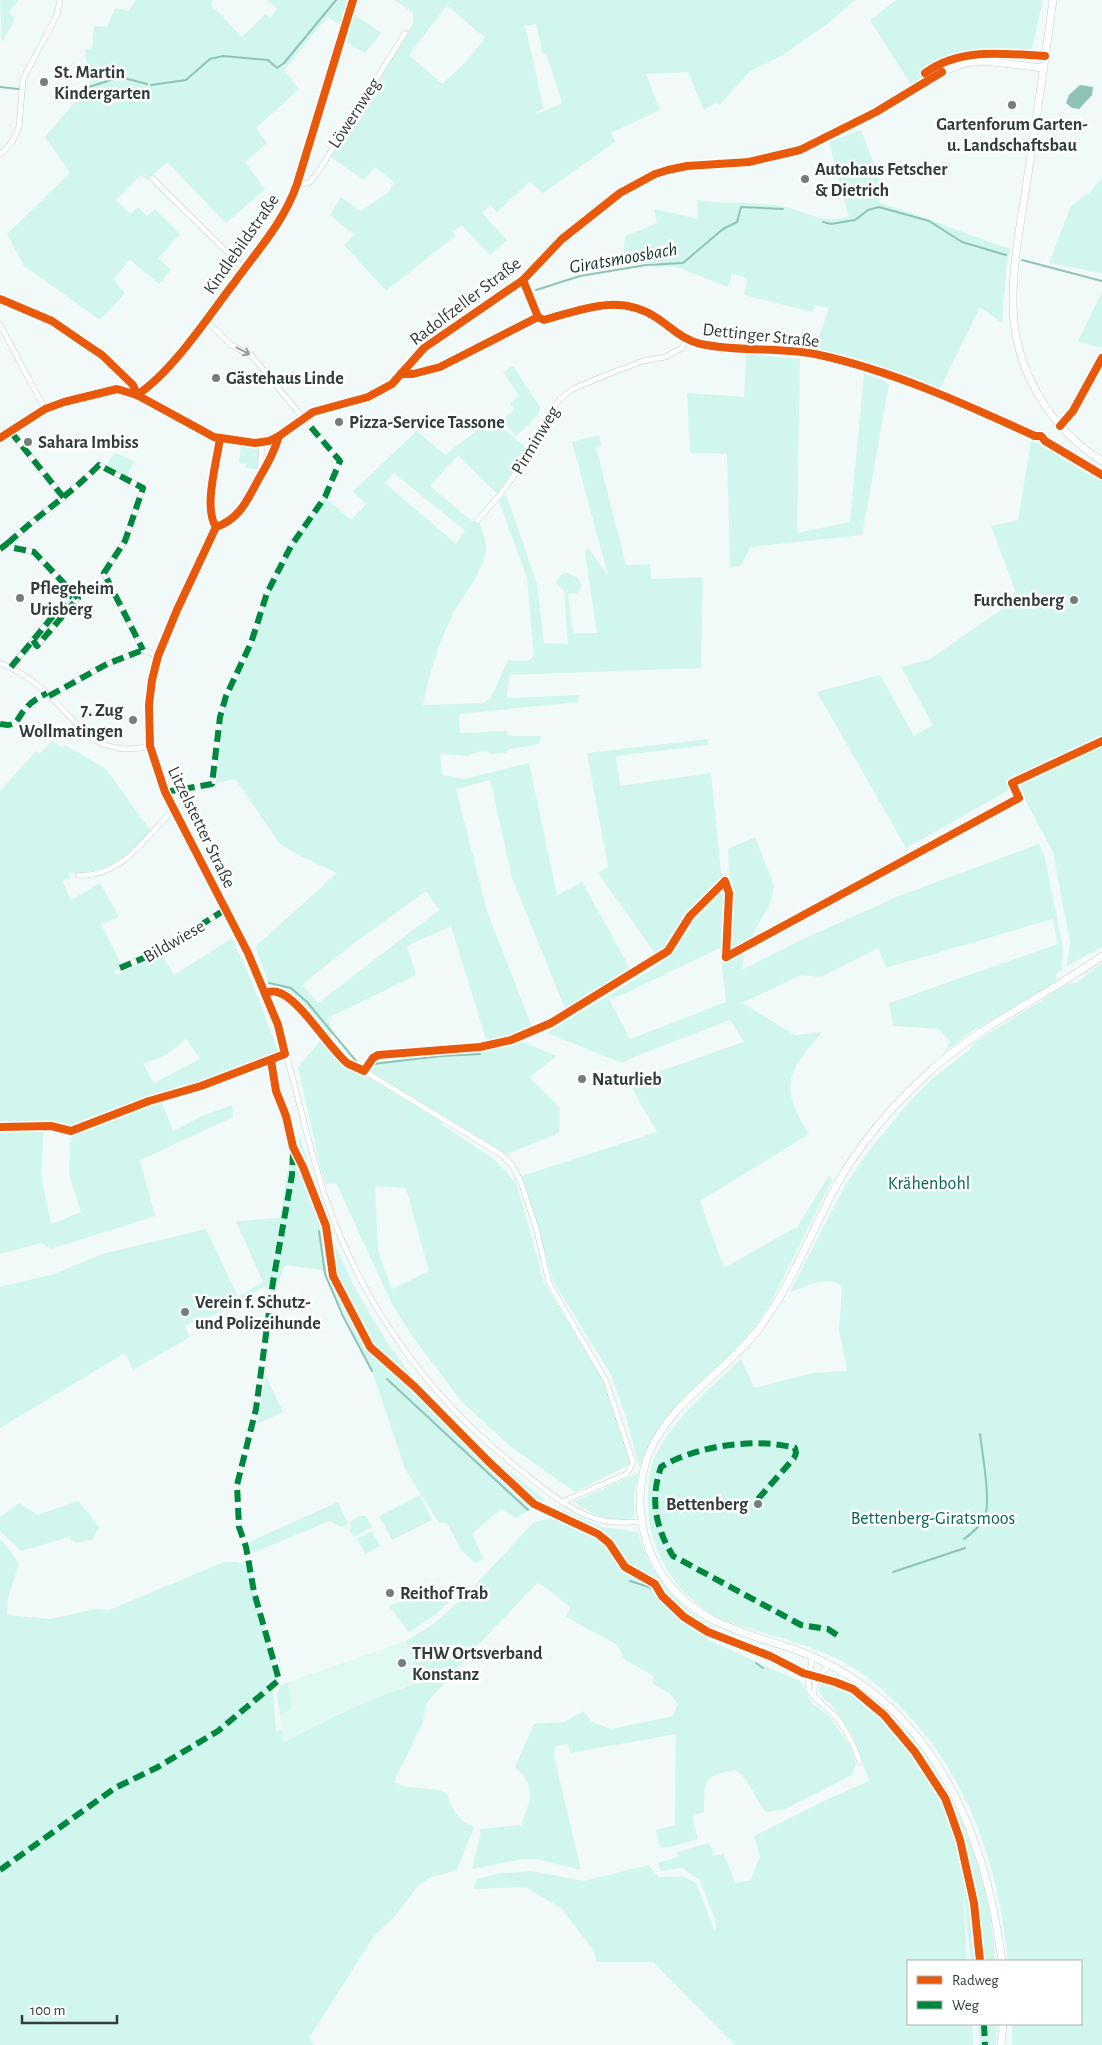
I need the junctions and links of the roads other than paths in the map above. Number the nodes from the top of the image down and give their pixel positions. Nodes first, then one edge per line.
1 (60, 0) edge
2 (353, 0) edge
3 (1053, 0) edge
4 (405, 33) dead end
5 (1044, 68) junction
6 (0, 155) edge
7 (152, 178) dead end
8 (297, 184) junction
9 (244, 269) junction
10 (523, 280) junction
11 (538, 317) junction
12 (206, 320) junction
13 (0, 325) edge
14 (686, 340) junction
15 (402, 374) junction
16 (137, 395) junction
17 (45, 409) junction
18 (303, 418) junction
19 (11, 432) junction
20 (279, 436) junction
21 (1041, 436) dead end
22 (0, 438) edge
23 (220, 438) junction
24 (265, 442) junction
25 (1102, 461) edge
26 (264, 470) junction
27 (260, 476) junction
28 (64, 498) junction
29 (477, 521) dead end
30 (216, 527) junction
31 (8, 543) junction
32 (0, 549) edge
33 (144, 650) junction
34 (158, 656) junction
35 (0, 663) edge
36 (11, 667) junction
37 (72, 682) dead end
38 (150, 746) junction
39 (173, 810) junction
40 (78, 875) dead end
41 (226, 909) junction
42 (1102, 956) edge
43 (120, 968) dead end
44 (265, 992) junction
45 (564, 1502) junction
46 (642, 1522) junction
47 (812, 1657) junction
48 (830, 1665) junction
49 (813, 1697) junction
50 (860, 1762) dead end
51 (1002, 1960) edge
52 (1003, 2025) edge
53 (1001, 2045) edge

1 - 6 street
2 - 8 main road, Kindlebildstraße
3 - 5 main road
4 - 8 street, Löwernweg
5 - 10 main road, Radolfzeller Straße
5 - 25 main road
7 - 9 street
8 - 9 main road, Kindlebildstraße
9 - 12 main road, Kindlebildstraße
10 - 11 street
10 - 15 main road, Radolfzeller Straße
11 - 14 street, Dettinger Straße
11 - 15 street, Dettinger Straße
12 - 16 main road, Kindlebildstraße
12 -> 18 street
13 - 17 street
14 - 21 street, Dettinger Straße
14 - 29 street, Pirminweg
15 - 18 main road, Radolfzeller Straße
16 - 17 main road, Radolfzeller Straße
16 - 23 main road, Radolfzeller Straße
17 - 19 main road, Radolfzeller Straße
18 - 20 main road, Radolfzeller Straße
19 - 22 main road, Radolfzeller Straße
19 - 28 street
20 - 24 main road, Radolfzeller Straße
20 - 26 street
23 - 24 main road, Radolfzeller Straße
23 - 30 street
24 - 26 street
24 - 27 street
26 - 27 street
27 - 30 street
28 - 31 street
28 - 33 street
30 - 34 street, Litzelstetter Straße
31 - 32 street
31 - 36 street
33 - 34 street
33 - 37 street
34 - 38 street, Litzelstetter Straße
35 - 36 street
36 - 38 street
38 - 39 street, Litzelstetter Straße
39 - 40 street
39 - 41 street, Litzelstetter Straße
41 - 43 street, Bildwiese
41 - 44 street, Litzelstetter Straße
42 - 46 main road
44 - 45 street, Litzelstetter Straße
44 - 45 street
45 - 46 street, Litzelstetter Straße
46 - 47 main road
47 - 48 main road
47 - 49 street
48 - 49 street
48 - 51 main road
49 - 50 street
52 - 53 main road

